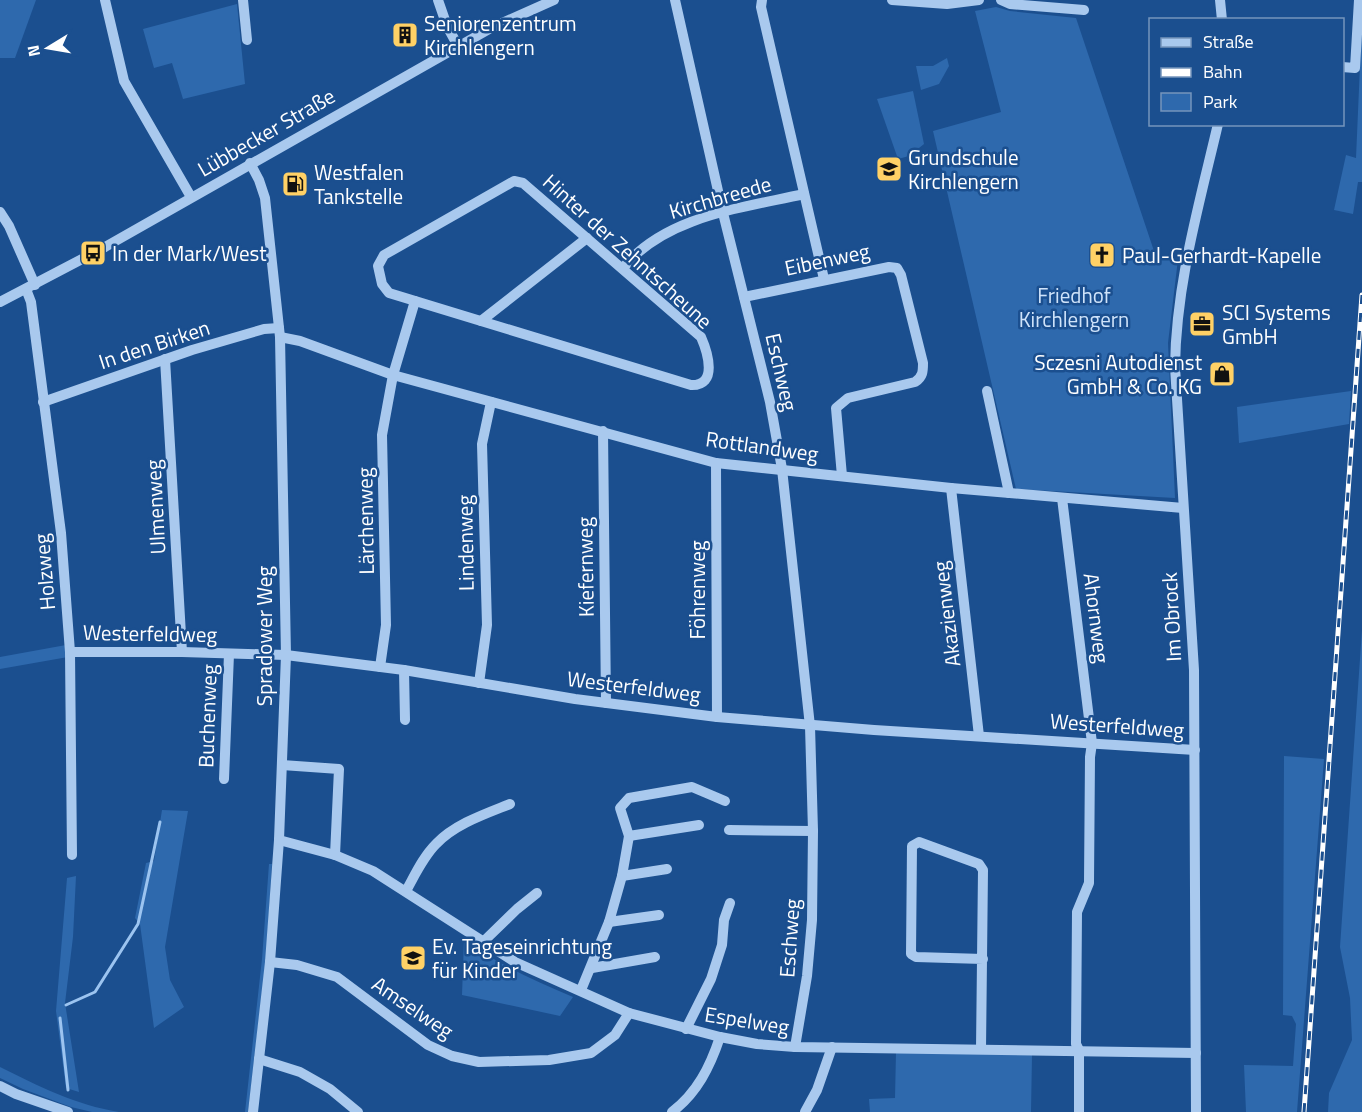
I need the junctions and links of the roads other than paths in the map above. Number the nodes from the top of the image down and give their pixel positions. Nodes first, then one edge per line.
1 (105, 0) edge
2 (243, 0) edge
3 (438, 0) edge
4 (555, 0) edge
5 (675, 0) edge
6 (762, 0) edge
7 (892, 0) edge
8 (979, 0) edge
9 (1001, 0) edge
10 (1220, 0) edge
11 (1359, 0) edge
12 (925, 2) edge
13 (1084, 10) dead end
14 (1222, 18) edge
15 (248, 40) dead end
16 (458, 46) junction
17 (1344, 67) edge
18 (1218, 126) edge
19 (250, 163) junction
20 (804, 194) junction
21 (191, 197) junction
22 (0, 212) edge
23 (723, 213) junction
24 (587, 238) junction
25 (623, 268) junction
26 (824, 279) junction
27 (30, 287) junction
28 (744, 297) junction
29 (416, 301) junction
30 (0, 302) edge
31 (481, 321) junction
32 (279, 332) junction
33 (165, 359) junction
34 (393, 375) junction
35 (987, 391) dead end
36 (43, 402) junction
37 (491, 402) junction
38 (603, 431) junction
39 (716, 463) junction
40 (782, 469) junction
41 (842, 476) junction
42 (951, 488) junction
43 (1010, 493) junction
44 (1062, 498) junction
45 (1184, 508) junction
46 (70, 652) junction
47 (182, 652) junction
48 (229, 654) junction
49 (286, 655) junction
50 (380, 667) junction
51 (404, 670) junction
52 (479, 683) junction
53 (606, 703) junction
54 (717, 717) junction
55 (405, 720) dead end
56 (810, 726) junction
57 (979, 736) junction
58 (1092, 743) junction
59 (1195, 750) junction
60 (282, 765) junction
61 (224, 779) dead end
62 (725, 801) dead end
63 (510, 804) dead end
64 (699, 825) dead end
65 (729, 830) dead end
66 (813, 831) junction
67 (629, 836) junction
68 (279, 840) junction
69 (72, 855) dead end
70 (334, 855) junction
71 (667, 869) dead end
72 (622, 876) junction
73 (406, 891) junction
74 (537, 893) dead end
75 (730, 903) dead end
76 (659, 915) dead end
77 (609, 922) junction
78 (483, 942) junction
79 (655, 957) dead end
80 (983, 959) junction
81 (270, 962) junction
82 (592, 968) junction
83 (581, 990) junction
84 (629, 1013) junction
85 (686, 1029) junction
86 (720, 1037) junction
87 (795, 1047) junction
88 (832, 1047) junction
89 (981, 1049) junction
90 (1079, 1050) junction
91 (1196, 1053) junction
92 (259, 1059) junction
93 (0, 1086) edge
94 (68, 1112) edge
95 (253, 1112) edge
96 (358, 1112) edge
97 (672, 1112) edge
98 (805, 1112) edge
99 (1079, 1112) edge
100 (1196, 1112) edge

1 - 21 street
2 - 15 street
3 - 16 street
4 - 16 street, Lübbecker Straße
5 - 23 street, Eschweg
6 - 20 street, Kirchbreede
7 - 12 street
8 - 12 street
9 - 13 street
10 - 14 street
11 - 17 street
16 - 19 street, Lübbecker Straße
18 - 45 street, Im Obrock
19 - 21 street, Lübbecker Straße
19 - 32 street, Spradower Weg
20 - 23 street, Kirchbreede
20 - 26 street, Kirchbreede
21 - 27 street, Lübbecker Straße
22 - 27 street, Holzweg
23 - 25 street, Kirchbreede
23 - 28 street, Eschweg
24 - 25 street, Hinter der Zehntscheune
24 - 29 street, Hinter der Zehntscheune
24 - 31 street
25 - 31 street, Hinter der Zehntscheune
26 - 28 street, Eibenweg
26 - 41 street, Eibenweg
27 - 30 street, Lübbecker Straße
27 - 36 street, Holzweg
28 - 40 street, Eschweg
29 - 31 street, Hinter der Zehntscheune
29 - 34 street, Lärchenweg
32 - 33 street, In den Birken
32 - 34 street, Rottlandweg
32 - 49 street, Spradower Weg
33 - 36 street, In den Birken
33 - 47 street, Ulmenweg
34 - 37 street, Rottlandweg
34 - 50 street, Lärchenweg
35 - 43 street
36 - 46 street, Holzweg
37 - 38 street, Rottlandweg
37 - 52 street, Lindenweg
38 - 39 street, Rottlandweg
38 - 53 street, Kiefernweg
39 - 40 street, Rottlandweg
39 - 54 street, Föhrenweg
40 - 41 street, Rottlandweg
40 - 56 street, Eschweg
41 - 42 street, Rottlandweg
42 - 43 street, Rottlandweg
42 - 57 street, Akazienweg
43 - 44 street, Rottlandweg
44 - 45 street, Rottlandweg
44 - 58 street, Ahornweg
45 - 59 street, Im Obrock
46 - 47 street, Westerfeldweg
46 - 69 street, Holzweg
47 - 48 street, Westerfeldweg
48 - 49 street, Westerfeldweg
48 - 61 street, Buchenweg
49 - 50 street, Westerfeldweg
49 - 60 street, Spradower Weg
50 - 51 street, Westerfeldweg
51 - 52 street, Westerfeldweg
51 - 55 street
52 - 53 street, Westerfeldweg
53 - 54 street, Westerfeldweg
54 - 56 street, Westerfeldweg
56 - 57 street, Westerfeldweg
56 - 66 street, Eschweg
57 - 58 street, Westerfeldweg
58 - 59 street, Westerfeldweg
58 - 90 street, Ahornweg
59 - 91 street, Im Obrock
60 - 68 street, Spradower Weg
60 - 70 street
62 - 67 street
63 - 73 street
64 - 67 street
65 - 66 street
66 - 87 street, Eschweg
67 - 72 street
68 - 70 street, Espelweg
68 - 81 street, Spradower Weg
70 - 73 street, Espelweg
71 - 72 street
72 - 77 street
73 - 78 street, Espelweg
74 - 78 street
75 - 85 street
76 - 77 street
77 - 82 street
78 - 83 street, Espelweg
79 - 82 street
80 - 80 street
80 - 89 street
81 - 84 street, Amselweg
81 - 92 street, Spradower Weg
82 - 83 street
83 - 84 street, Espelweg
84 - 85 street, Espelweg
85 - 86 street, Espelweg
86 - 87 street, Espelweg
86 - 97 street
87 - 88 street, Espelweg
88 - 89 street, Espelweg
88 - 98 street
89 - 90 street, Espelweg
90 - 91 street, Espelweg
90 - 99 street, Ahornweg
91 - 100 street, Im Obrock
92 - 95 street, Spradower Weg
92 - 96 street
93 - 94 street

